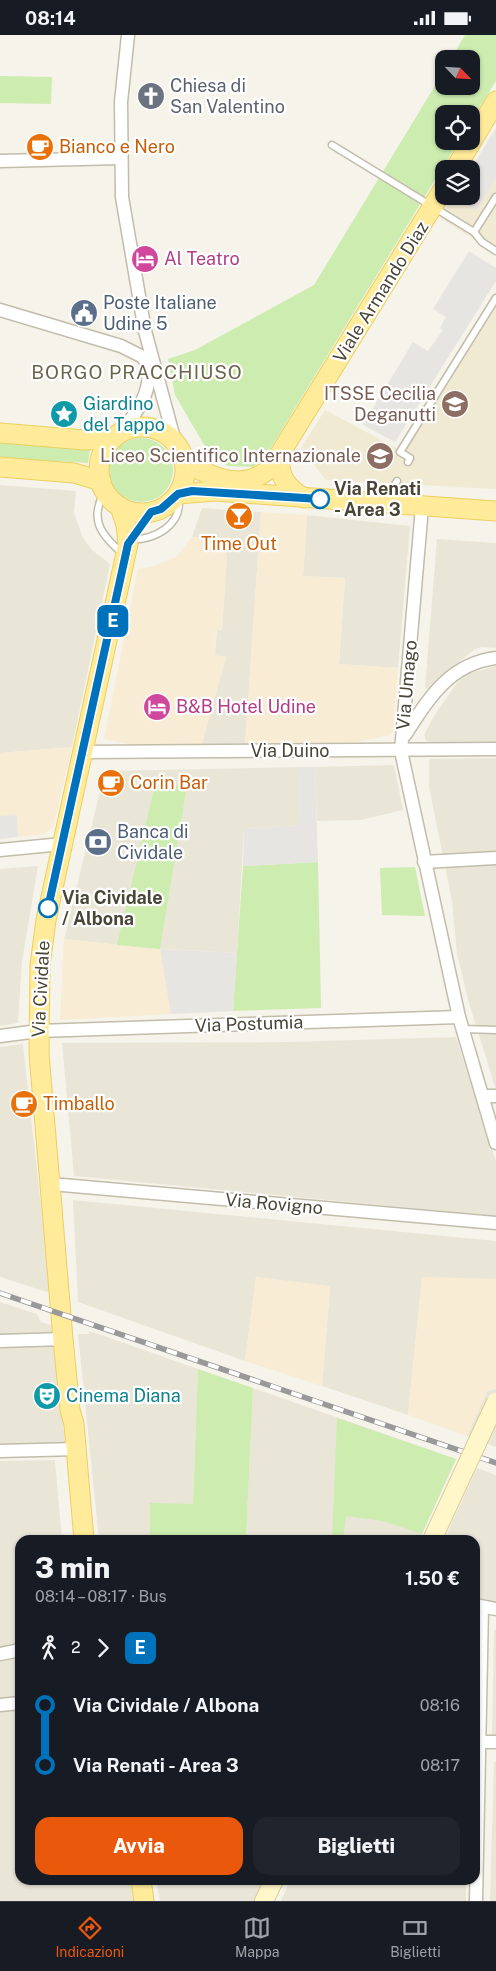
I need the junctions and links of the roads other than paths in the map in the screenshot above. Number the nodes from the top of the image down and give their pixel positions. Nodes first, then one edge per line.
1 (128, 35) edge
2 (496, 101) edge
3 (332, 145) dead end
4 (120, 158) junction
5 (460, 160) edge
6 (0, 161) edge
7 (496, 197) edge
8 (435, 203) edge
9 (433, 206) junction
10 (474, 232) junction
11 (496, 251) edge
12 (496, 298) edge
13 (0, 310) edge
14 (149, 346) junction
15 (132, 350) junction
16 (0, 433) edge
17 (117, 436) junction
18 (175, 442) junction
19 (280, 455) junction
20 (408, 462) dead end
21 (184, 463) junction
22 (0, 467) edge
23 (397, 481) dead end
24 (103, 486) junction
25 (178, 494) junction
26 (304, 498) junction
27 (384, 504) junction
28 (120, 507) junction
29 (422, 507) junction
30 (496, 511) edge
31 (151, 512) junction
32 (128, 547) junction
33 (496, 657) edge
34 (403, 737) junction
35 (496, 749) edge
36 (402, 751) junction
37 (84, 752) junction
38 (62, 844) junction
39 (0, 850) edge
40 (496, 858) edge
41 (424, 862) junction
42 (461, 1023) junction
43 (496, 1030) edge
44 (38, 1031) junction
45 (0, 1036) edge
46 (482, 1096) junction
47 (496, 1096) edge
48 (496, 1143) edge
49 (52, 1193) junction
50 (496, 1223) edge
51 (63, 1339) junction
52 (0, 1341) edge
53 (496, 1403) edge
54 (74, 1424) junction
55 (76, 1449) junction
56 (0, 1451) edge
57 (84, 1535) edge
58 (434, 1535) edge
59 (480, 1606) edge
60 (496, 1609) edge
61 (15, 1651) edge
62 (0, 1654) edge
63 (15, 1704) edge
64 (0, 1705) edge
65 (480, 1742) edge
66 (496, 1742) edge
67 (142, 1885) edge
68 (272, 1885) edge
69 (476, 1885) edge
70 (144, 1901) edge
71 (264, 1901) edge
72 (476, 1901) edge

1 - 4 street
2 - 5 main road
3 - 9 lane
4 - 6 street
4 - 14 street
7 - 10 lane
8 - 9 main road, Viale Armando Diaz
9 - 10 lane
9 - 19 main road, Viale Armando Diaz
10 - 11 lane
12 - 20 lane
13 - 15 street
14 - 15 street
14 - 18 street
15 - 17 street
16 - 17 main road
17 - 18 main road
17 - 24 main road
18 - 21 main road
19 - 21 main road, Viale Armando Diaz
19 - 26 main road
21 - 25 main road
22 - 24 main road
23 - 27 lane
24 - 28 main road
24 - 32 lane
25 - 26 main road
25 - 31 main road
25 - 32 lane
26 - 27 main road
27 - 29 main road
28 - 31 main road
28 - 32 main road
29 - 30 main road
29 - 34 street, Via Umago
31 - 32 main road
32 - 37 main road, Via Cividale
33 - 34 street
34 - 36 street, Via Umago
35 - 36 street, Via Duino
36 - 37 street, Via Duino
36 - 41 street, Via Umago
37 - 38 main road, Via Cividale
38 - 39 street
38 - 44 main road, Via Cividale
40 - 41 street
41 - 42 street, Via Umago
42 - 43 lane
42 - 44 street, Via Postumia
42 - 46 street, Via Umago
44 - 45 street, Via Postumia
44 - 49 main road, Via Cividale
46 - 47 street
46 - 48 street, Via Umago
49 - 50 street, Via Rovigno
49 - 51 main road, Via Cividale
49 - 54 main road, Via Cividale
51 - 52 street
51 - 54 main road, Via Cividale
53 - 58 main road, bridge
54 - 55 main road, Via Cividale
55 - 56 street
55 - 57 main road, Via Cividale
59 - 60 street
61 - 62 street
63 - 64 street
65 - 66 street
67 - 70 main road
68 - 71 main road
69 - 72 street

